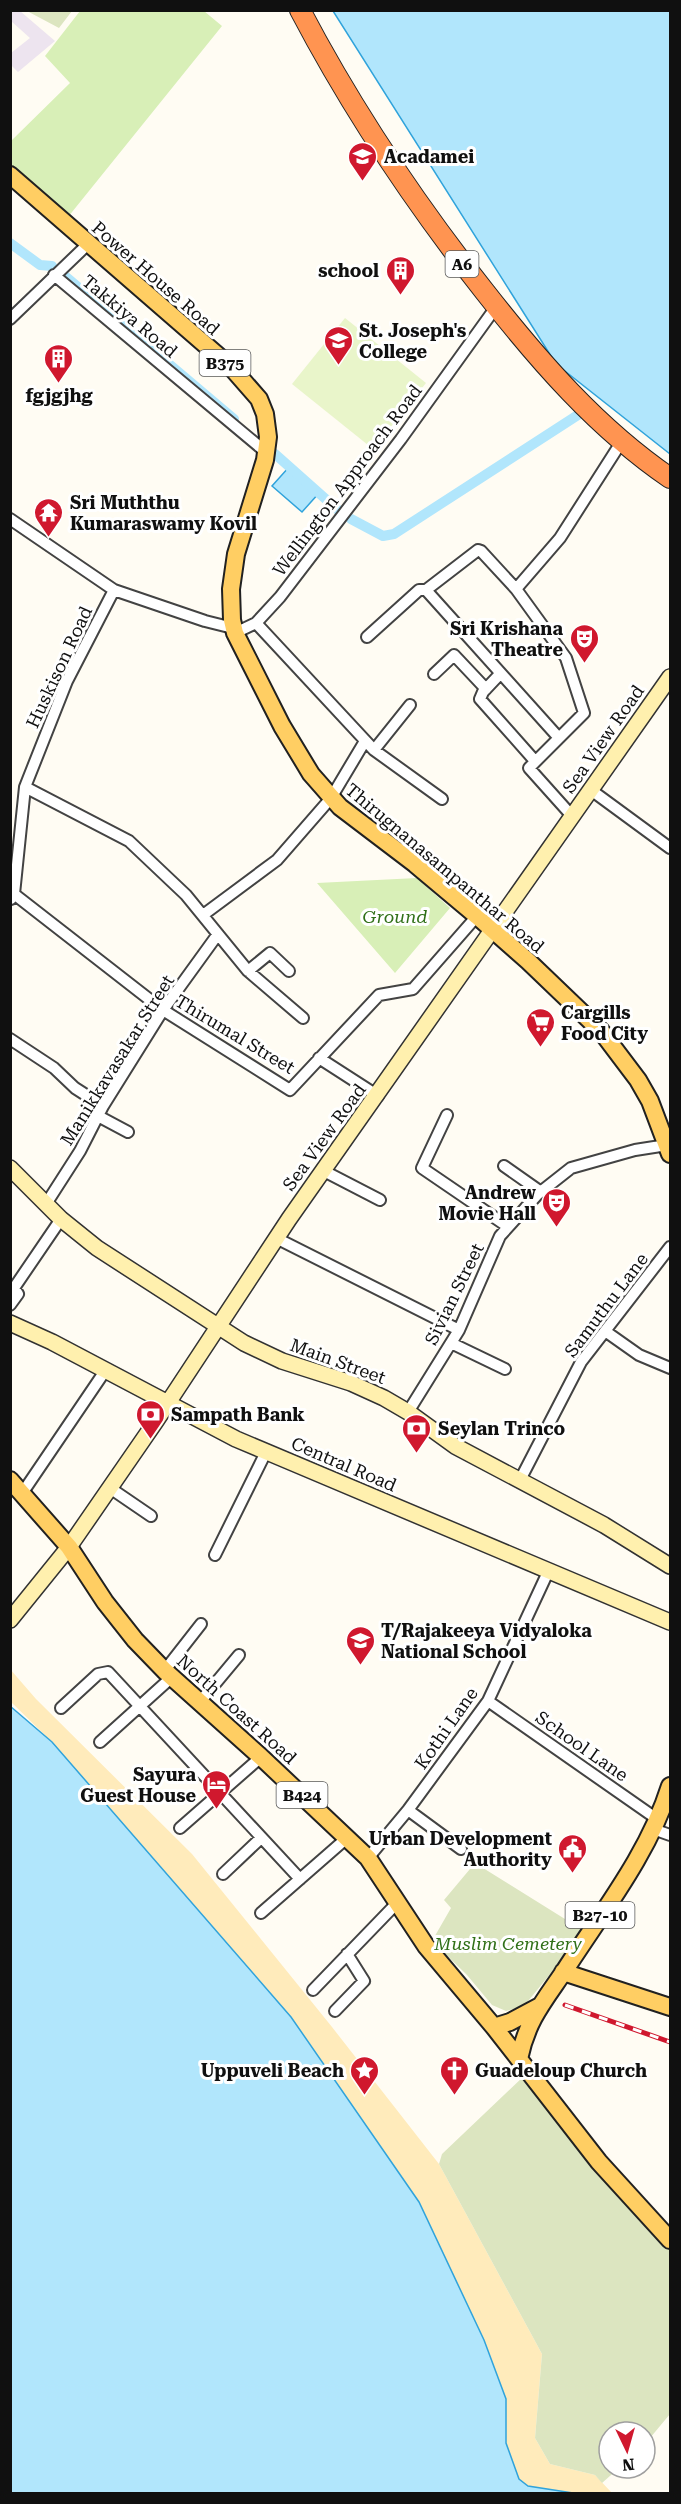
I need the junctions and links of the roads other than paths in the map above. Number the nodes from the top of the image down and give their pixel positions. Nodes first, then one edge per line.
1 (300, 10) edge
2 (10, 175) edge
3 (88, 244) junction
4 (54, 274) junction
5 (496, 307) junction
6 (10, 318) edge
7 (622, 441) junction
8 (267, 453) junction
9 (670, 478) edge
10 (10, 519) edge
11 (516, 589) junction
12 (114, 590) junction
13 (426, 590) junction
14 (256, 622) junction
15 (234, 630) junction
16 (367, 637) dead end
17 (434, 674) dead end
18 (500, 674) junction
19 (670, 677) edge
20 (486, 688) junction
21 (410, 705) dead end
22 (560, 738) junction
23 (365, 741) junction
24 (374, 750) junction
25 (535, 761) junction
26 (25, 787) junction
27 (591, 790) junction
28 (331, 798) junction
29 (442, 799) dead end
30 (572, 816) junction
31 (16, 821) edge
32 (670, 848) edge
33 (12, 896) edge
34 (203, 915) junction
35 (477, 916) junction
36 (492, 929) junction
37 (218, 934) junction
38 (248, 971) junction
39 (289, 971) dead end
40 (163, 1010) junction
41 (303, 1018) dead end
42 (10, 1039) edge
43 (320, 1058) junction
44 (378, 1096) junction
45 (100, 1111) junction
46 (447, 1115) dead end
47 (128, 1132) dead end
48 (669, 1149) edge
49 (504, 1166) dead end
50 (10, 1168) edge
51 (322, 1170) junction
52 (541, 1192) junction
53 (380, 1200) dead end
54 (46, 1204) junction
55 (61, 1219) junction
56 (507, 1226) junction
57 (276, 1238) junction
58 (670, 1247) edge
59 (10, 1305) edge
60 (10, 1323) edge
61 (218, 1327) junction
62 (459, 1330) junction
63 (605, 1331) junction
64 (451, 1343) junction
65 (670, 1368) edge
66 (505, 1369) dead end
67 (105, 1371) junction
68 (167, 1404) junction
69 (408, 1412) junction
70 (266, 1452) junction
71 (10, 1479) edge
72 (520, 1480) junction
73 (110, 1488) junction
74 (23, 1492) junction
75 (151, 1516) dead end
76 (69, 1547) junction
77 (215, 1555) dead end
78 (670, 1566) edge
79 (548, 1572) junction
80 (10, 1620) edge
81 (670, 1622) edge
82 (201, 1624) dead end
83 (239, 1655) dead end
84 (169, 1674) junction
85 (488, 1701) junction
86 (199, 1703) junction
87 (140, 1706) junction
88 (61, 1708) dead end
89 (100, 1742) dead end
90 (261, 1757) junction
91 (670, 1786) edge
92 (220, 1793) junction
93 (408, 1810) junction
94 (655, 1824) junction
95 (180, 1828) dead end
96 (670, 1835) edge
97 (348, 1837) junction
98 (261, 1838) junction
99 (461, 1850) dead end
100 (368, 1858) junction
101 (222, 1874) dead end
102 (300, 1879) junction
103 (397, 1903) junction
104 (261, 1913) dead end
105 (347, 1954) junction
106 (563, 1972) junction
107 (313, 1990) dead end
108 (538, 2007) junction
109 (670, 2007) edge
110 (335, 2011) dead end
111 (494, 2027) junction
112 (519, 2059) junction
113 (670, 2240) edge

1 - 5 highway, A6
2 - 3 main road, Power House Road / B375
3 - 4 street, Takkiya Road
3 - 8 main road, Power House Road / B375
4 - 6 street, Takkiya Road
4 - 8 street, Takkiya Road
5 - 7 highway, A6
5 - 14 street, Wellington Approach Road
7 - 9 highway, A6
7 - 11 street
8 - 15 main road, Power House Road / B375
10 - 12 street
11 - 13 street
11 - 22 street
12 - 15 street
12 - 26 street, Huskison Road
13 - 16 street
13 - 18 street
14 - 15 street, Wellington Approach Road
14 - 23 street
15 - 28 main road, Thirugnanasampanthar Road / B375
17 - 20 street
18 - 20 street
18 - 22 street
19 - 27 main road, Sea View Road
20 - 25 street
21 - 24 street
22 - 25 street
23 - 24 street
23 - 28 street
24 - 29 street
25 - 30 street
26 - 31 street, Huskison Road
26 - 34 street
27 - 30 main road, Sea View Road
27 - 32 street
28 - 34 street
28 - 35 main road, Thirugnanasampanthar Road / B375
30 - 36 main road, Sea View Road
31 - 33 street, Huskison Road
33 - 40 street, Thirumal Street
34 - 37 street
35 - 36 main road, Thirugnanasampanthar Road / B375
35 - 43 street, Thirumal Street
36 - 44 main road, Sea View Road
36 - 48 main road, Thirugnanasampanthar Road / B375
37 - 38 street
37 - 40 street, Manikkavasakar Street
38 - 39 street
38 - 41 street
40 - 43 street, Thirumal Street
40 - 45 street, Manikkavasakar Street
42 - 45 street
43 - 44 street
44 - 51 main road, Sea View Road
45 - 47 street
45 - 54 street, Manikkavasakar Street
46 - 56 street
48 - 52 street, Sivian Street
49 - 52 street
50 - 54 main road, Main Street
51 - 53 street
51 - 57 main road, Sea View Road
52 - 56 street, Sivian Street
54 - 55 main road, Main Street
55 - 59 street
55 - 61 main road, Main Street
56 - 62 street, Sivian Street
57 - 61 main road, Sea View Road
57 - 62 street
58 - 63 street, Samuthu Lane
60 - 67 main road, Central Road
61 - 68 main road, Sea View Road
61 - 69 main road, Main Street
62 - 64 street, Sivian Street
63 - 65 street
63 - 72 street, Samuthu Lane
64 - 66 street
64 - 69 street, Sivian Street
67 - 68 main road, Central Road
67 - 74 street
68 - 70 main road, Central Road
68 - 73 main road, Sea View Road
69 - 72 main road, Main Street
70 - 77 street
70 - 79 main road, Central Road
71 - 74 main road, North Coast Road / B424
72 - 78 main road, Main Street
73 - 75 street
73 - 76 main road, Sea View Road
74 - 76 main road, North Coast Road / B424
76 - 80 main road, Sea View Road
76 - 84 main road, North Coast Road / B424
79 - 81 main road, Central Road
79 - 85 street, Kothi Lane
82 - 84 street
83 - 86 street
84 - 86 main road, North Coast Road / B424
84 - 87 street
85 - 93 street, Kothi Lane
85 - 94 street, School Lane
86 - 90 main road, North Coast Road / B424
87 - 88 street
87 - 89 street
87 - 92 street
90 - 92 street
90 - 97 main road, North Coast Road / B424
91 - 94 main road, B27-10
92 - 95 street
92 - 98 street
93 - 99 street
93 - 100 street, Kothi Lane
94 - 96 street, School Lane
94 - 106 main road, B27-10
97 - 100 main road, North Coast Road / B424
97 - 102 street
98 - 101 street
98 - 102 street
100 - 103 main road, North Coast Road / B424
102 - 104 street
103 - 105 street
103 - 111 main road, North Coast Road / B424
105 - 107 street
105 - 110 street
106 - 108 main road, B27-10
106 - 109 main road
108 - 111 main road, B27-10
108 - 112 main road, B27-10
111 - 112 main road, North Coast Road / B424
112 - 113 main road, North Coast Road / B424

